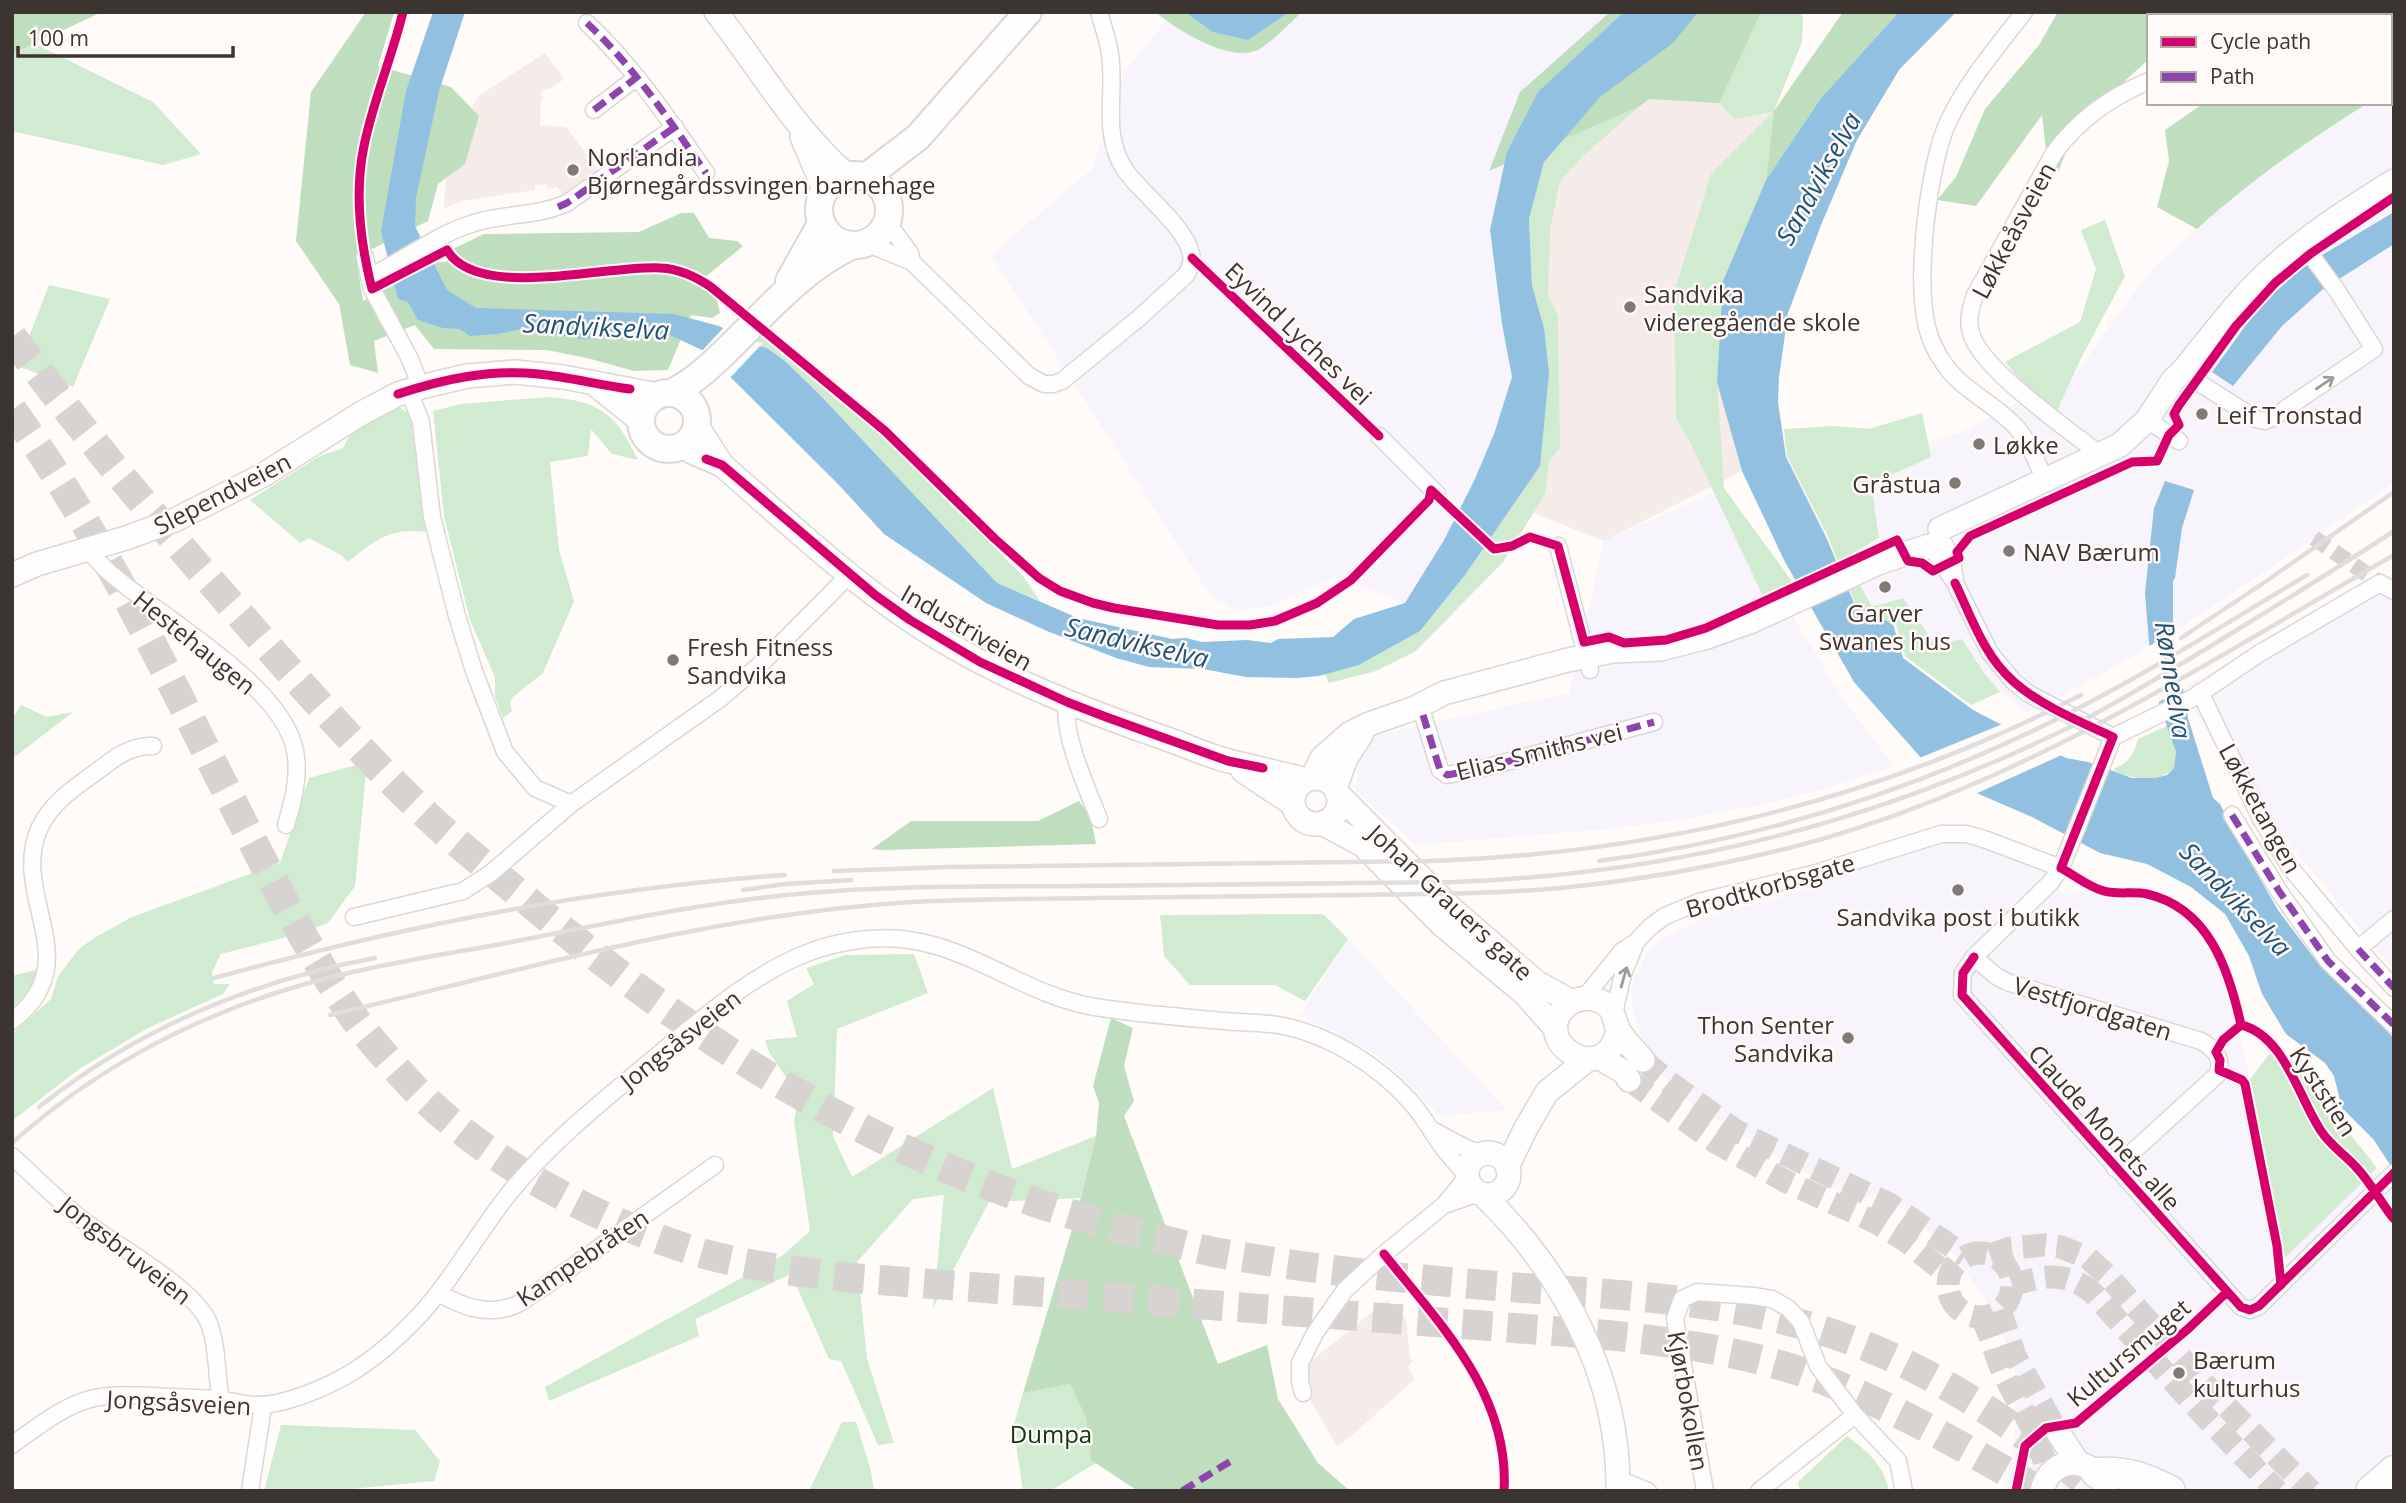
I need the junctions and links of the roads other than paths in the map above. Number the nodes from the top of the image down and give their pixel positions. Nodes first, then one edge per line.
1 (716, 12) edge
2 (1028, 12) edge
3 (2024, 12) edge
4 (1100, 14) edge
5 (587, 23) dead end
6 (637, 77) junction
7 (2147, 82) edge
8 (594, 110) dead end
9 (790, 112) junction
10 (675, 127) junction
11 (918, 137) junction
12 (706, 173) dead end
13 (857, 176) junction
14 (2394, 181) edge
15 (825, 191) junction
16 (887, 210) junction
17 (821, 224) junction
18 (859, 244) junction
19 (2307, 250) junction
20 (365, 257) dead end
21 (912, 262) junction
22 (375, 275) junction
23 (776, 301) junction
24 (2191, 377) junction
25 (596, 385) junction
26 (415, 389) junction
27 (685, 408) junction
28 (641, 421) junction
29 (2153, 423) junction
30 (1379, 436) dead end
31 (2179, 441) dead end
32 (2098, 456) junction
33 (2074, 474) junction
34 (2045, 480) junction
35 (1434, 492) dead end
36 (1937, 541) junction
37 (1558, 546) dead end
38 (87, 549) junction
39 (12, 575) edge
40 (849, 575) junction
41 (2387, 587) edge
42 (1589, 663) junction
43 (2197, 695) junction
44 (1067, 702) junction
45 (1423, 715) junction
46 (1654, 722) dead end
47 (2113, 737) junction
48 (153, 746) dead end
49 (1227, 761) junction
50 (1309, 779) junction
51 (1336, 791) junction
52 (571, 804) junction
53 (1293, 804) junction
54 (2232, 815) dead end
55 (1099, 819) dead end
56 (1322, 823) junction
57 (286, 825) dead end
58 (2061, 868) junction
59 (354, 917) dead end
60 (2394, 919) edge
61 (1636, 942) junction
62 (2358, 950) junction
63 (1974, 957) junction
64 (2394, 988) edge
65 (1578, 1000) junction
66 (12, 1021) edge
67 (1616, 1021) junction
68 (2394, 1025) edge
69 (1558, 1035) junction
70 (1593, 1058) junction
71 (1643, 1060) tunnel mouth
72 (1629, 1080) tunnel mouth
73 (1547, 1092) junction
74 (1525, 1128) junction
75 (1433, 1129) junction
76 (1485, 1153) junction
77 (12, 1156) edge
78 (715, 1165) dead end
79 (2115, 1168) junction
80 (2394, 1172) edge
81 (1507, 1174) junction
82 (1474, 1185) junction
83 (1519, 1233) junction
84 (439, 1293) junction
85 (1303, 1393) dead end
86 (221, 1400) junction
87 (263, 1406) junction
88 (1855, 1415) junction
89 (2057, 1431) tunnel mouth
90 (12, 1445) edge
91 (2394, 1471) edge
92 (2094, 1476) edge
93 (1618, 1485) edge
94 (250, 1491) edge
95 (1648, 1491) edge
96 (1705, 1491) edge
97 (1759, 1491) edge
98 (1904, 1491) edge
99 (2042, 1491) edge
100 (2170, 1491) edge
101 (2371, 1491) edge

1 - 9 main road
2 - 11 main road
3 - 34 street
4 - 21 street
5 - 6 street
6 - 8 street
6 - 10 street
7 - 32 street, Løkkeåsveien
9 - 13 main road
9 - 15 main road
10 - 12 street
10 - 22 street
11 - 13 main road
11 - 16 main road
13 - 15 main road
13 - 16 main road
14 - 19 main road
15 - 17 main road
16 - 18 main road
16 - 21 street
17 - 18 main road
17 - 23 main road
18 - 21 street
18 - 23 main road
19 - 24 main road
24 -> 19 street
20 - 22 street
22 - 26 street
23 - 27 main road
24 - 29 main road
25 - 26 main road, Industriveien
25 - 27 main road, Industriveien
25 - 28 main road, Industriveien
26 - 38 main road, Slependveien
26 - 52 street
27 - 28 main road
27 - 28 main road
27 - 40 main road, Industriveien
29 - 31 street
29 - 32 main road
29 - 33 main road
30 - 35 street, Eyvind Lyches vei
32 - 33 main road
33 - 34 main road
33 - 36 main road
34 - 36 main road
36 - 42 main road
36 - 47 street
37 - 42 street
38 - 39 main road, Slependveien
38 - 57 street, Hestehaugen
40 - 44 main road, Industriveien
40 - 52 street
41 - 43 street
42 - 45 main road
42 - 50 main road
43 - 47 street
43 - 62 street, Løkketangen
44 - 49 main road, Industriveien
44 - 55 street
45 - 46 street, Elias Smiths vei
45 - 51 main road
47 - 58 street, Claude Monets alle
48 - 66 street
49 - 50 main road, Industriveien
49 - 53 main road, Industriveien
50 - 51 main road
50 - 53 main road
51 - 56 main road
51 - 65 main road, Johan Grauers gate
52 - 59 street
53 - 56 main road
54 - 68 street
56 - 69 main road, Johan Grauers gate
58 - 61 street, Brodtkorbsgate
58 - 63 street, Claude Monets alle
60 - 62 street
61 - 65 street, Brodtkorbsgate
67 -> 61 street, Brodtkorbsgate
62 - 64 street, Løkketangen
63 - 79 street, Claude Monets alle
63 - 79 street, Vestfjordgaten
65 - 67 main road
65 - 69 main road
67 - 70 main road
67 - 71 main road
69 - 70 main road
69 - 73 main road
70 - 72 main road
70 - 73 main road
73 - 74 main road
74 - 76 main road
74 - 81 main road
75 - 76 street, Jongsåsveien
75 - 82 street, Jongsåsveien
75 - 84 street, Jongsåsveien
76 - 81 main road
76 - 82 main road
77 - 86 street, Jongsbruveien
78 - 84 street, Kampebråten
79 - 80 street, Claude Monets alle
81 - 82 main road
81 - 83 main road, Jongsåsveien
82 - 83 main road, Jongsåsveien
82 - 85 street
83 - 93 main road, Jongsåsveien
84 - 87 street, Jongsåsveien
86 - 87 street, Jongsåsveien
86 - 90 street, Jongsåsveien
87 - 94 street
88 - 96 street, Kjørbokollen
88 - 97 street
88 - 98 street, Kjørbokollen
89 - 92 main road
91 - 101 highway
92 - 99 main road
92 - 100 highway
93 - 95 street

